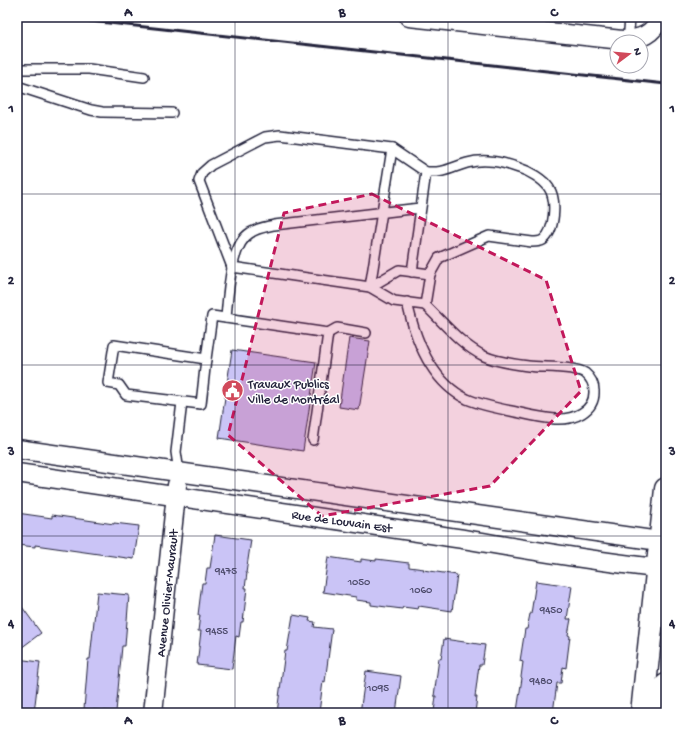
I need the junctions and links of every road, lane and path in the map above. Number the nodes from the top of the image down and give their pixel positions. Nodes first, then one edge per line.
1 (409, 17) edge
2 (630, 17) edge
3 (662, 17) edge
4 (447, 19) edge
5 (538, 24) edge
6 (630, 34) edge
7 (648, 34) edge
8 (609, 38) edge
9 (17, 69) edge
10 (144, 77) dead end
11 (17, 86) edge
12 (172, 113) dead end
13 (392, 149) junction
14 (426, 172) junction
15 (420, 208) junction
16 (382, 212) junction
17 (232, 268) junction
18 (412, 272) junction
19 (430, 274) junction
20 (370, 287) junction
21 (407, 302) junction
22 (425, 305) junction
23 (226, 318) junction
24 (328, 333) junction
25 (366, 333) dead end
26 (206, 359) junction
27 (182, 402) junction
28 (313, 440) dead end
29 (17, 449) edge
30 (179, 472) junction
31 (17, 473) edge
32 (666, 489) edge
33 (176, 496) junction
34 (663, 542) edge
35 (661, 569) edge
36 (666, 685) edge
37 (153, 713) edge
38 (642, 713) edge
39 (663, 713) edge

1 - 4 street
2 - 6 lane
3 - 7 street
4 - 5 street
5 - 8 street
9 - 10 lane
11 - 12 lane
13 - 14 lane
13 - 16 lane
13 - 17 lane
14 - 15 lane
14 - 19 lane
15 - 16 lane
15 - 18 lane
16 - 17 lane
16 - 20 lane
17 - 20 lane
17 - 23 lane
18 - 19 lane
18 - 20 lane
19 - 22 lane
20 - 21 lane
21 - 22 lane
21 - 22 lane
23 - 24 lane
23 - 26 lane
24 - 25 lane
24 - 28 lane
26 - 27 lane
26 - 27 lane
27 - 30 lane
29 - 30 street, Rue de Louvain Est
30 - 33 street, Avenue Olivier-Maurault
30 - 34 street, Rue de Louvain Est
31 - 33 street, Rue de Louvain Est
32 - 34 main road
33 - 35 street, Rue de Louvain Est
33 - 37 street, Avenue Olivier-Maurault
34 - 35 main road
35 - 38 main road
36 - 39 main road

